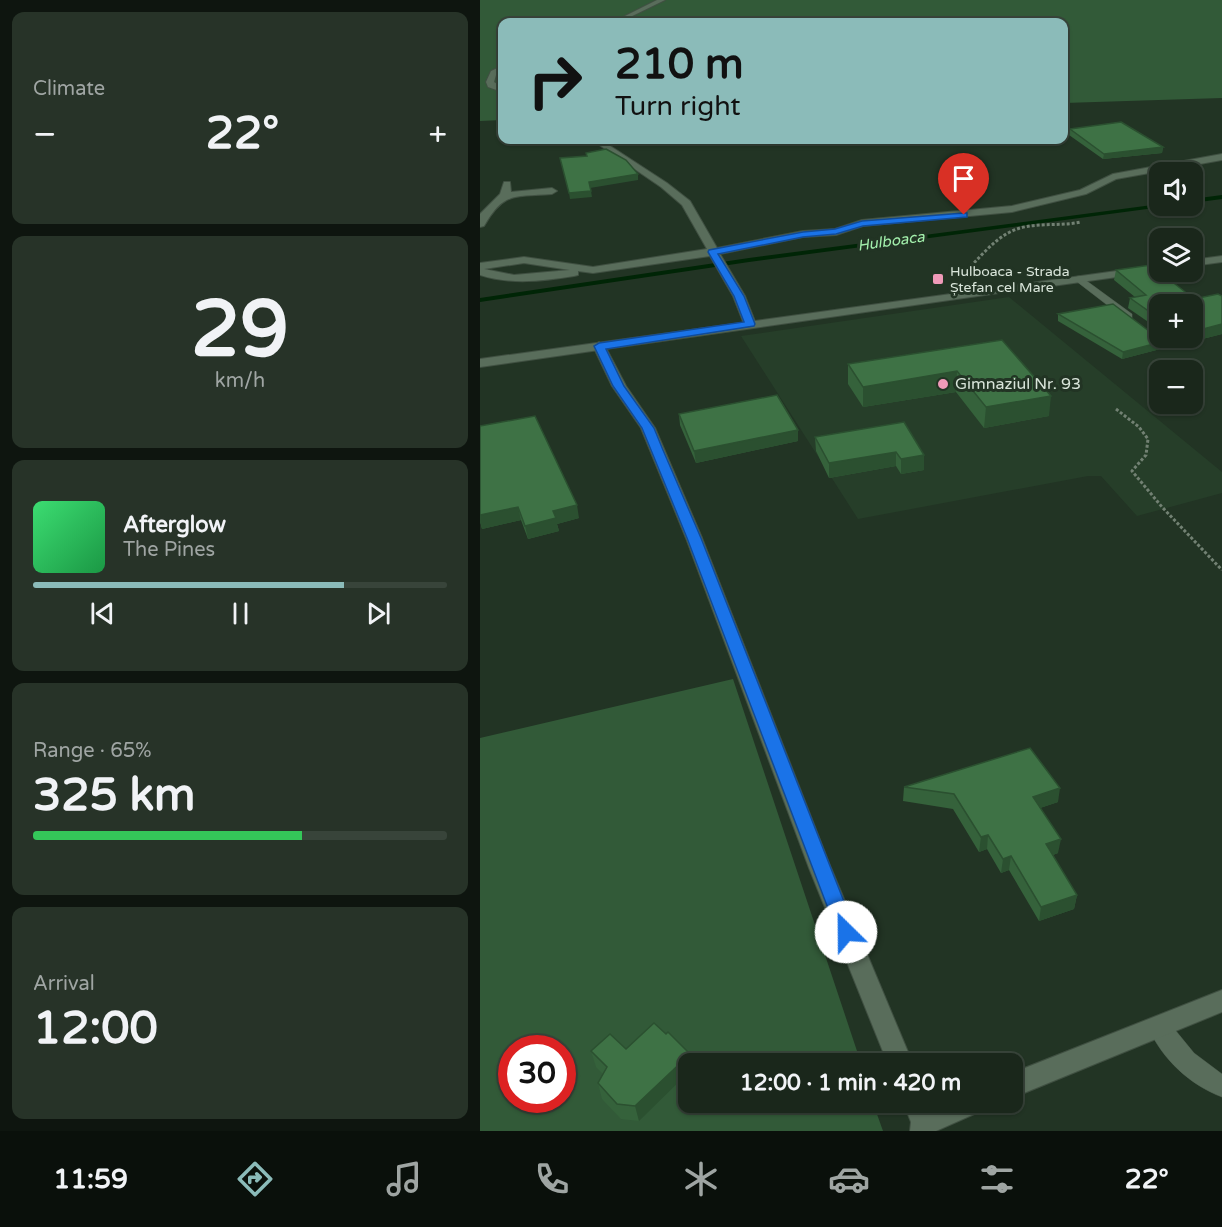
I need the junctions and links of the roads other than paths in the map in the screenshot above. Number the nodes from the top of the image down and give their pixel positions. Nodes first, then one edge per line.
1 (662, 0) edge
2 (624, 18) edge
3 (498, 71) edge
4 (498, 88) edge
5 (602, 144) edge
6 (1222, 157) edge
7 (552, 191) dead end
8 (480, 224) edge
9 (714, 255) junction
10 (1222, 259) edge
11 (1203, 262) edge
12 (480, 266) edge
13 (593, 270) junction
14 (1149, 270) edge
15 (480, 271) edge
16 (1080, 279) junction
17 (1137, 323) edge
18 (750, 324) junction
19 (599, 346) junction
20 (480, 363) edge
21 (1222, 1001) edge
22 (1159, 1027) junction
23 (896, 1053) edge
24 (1023, 1082) edge
25 (1222, 1086) edge
26 (937, 1113) edge
27 (921, 1118) edge

1 - 2 street
3 - 4 street
5 - 9 street
6 - 9 street
7 - 8 street
9 - 13 street
9 - 18 street
10 - 11 street
12 - 13 street
13 - 15 street
14 - 16 street
16 - 17 lane
16 - 18 street
18 - 19 street
19 - 20 street
19 - 23 street
21 - 22 street
22 - 24 street
22 - 25 lane
26 - 27 street

